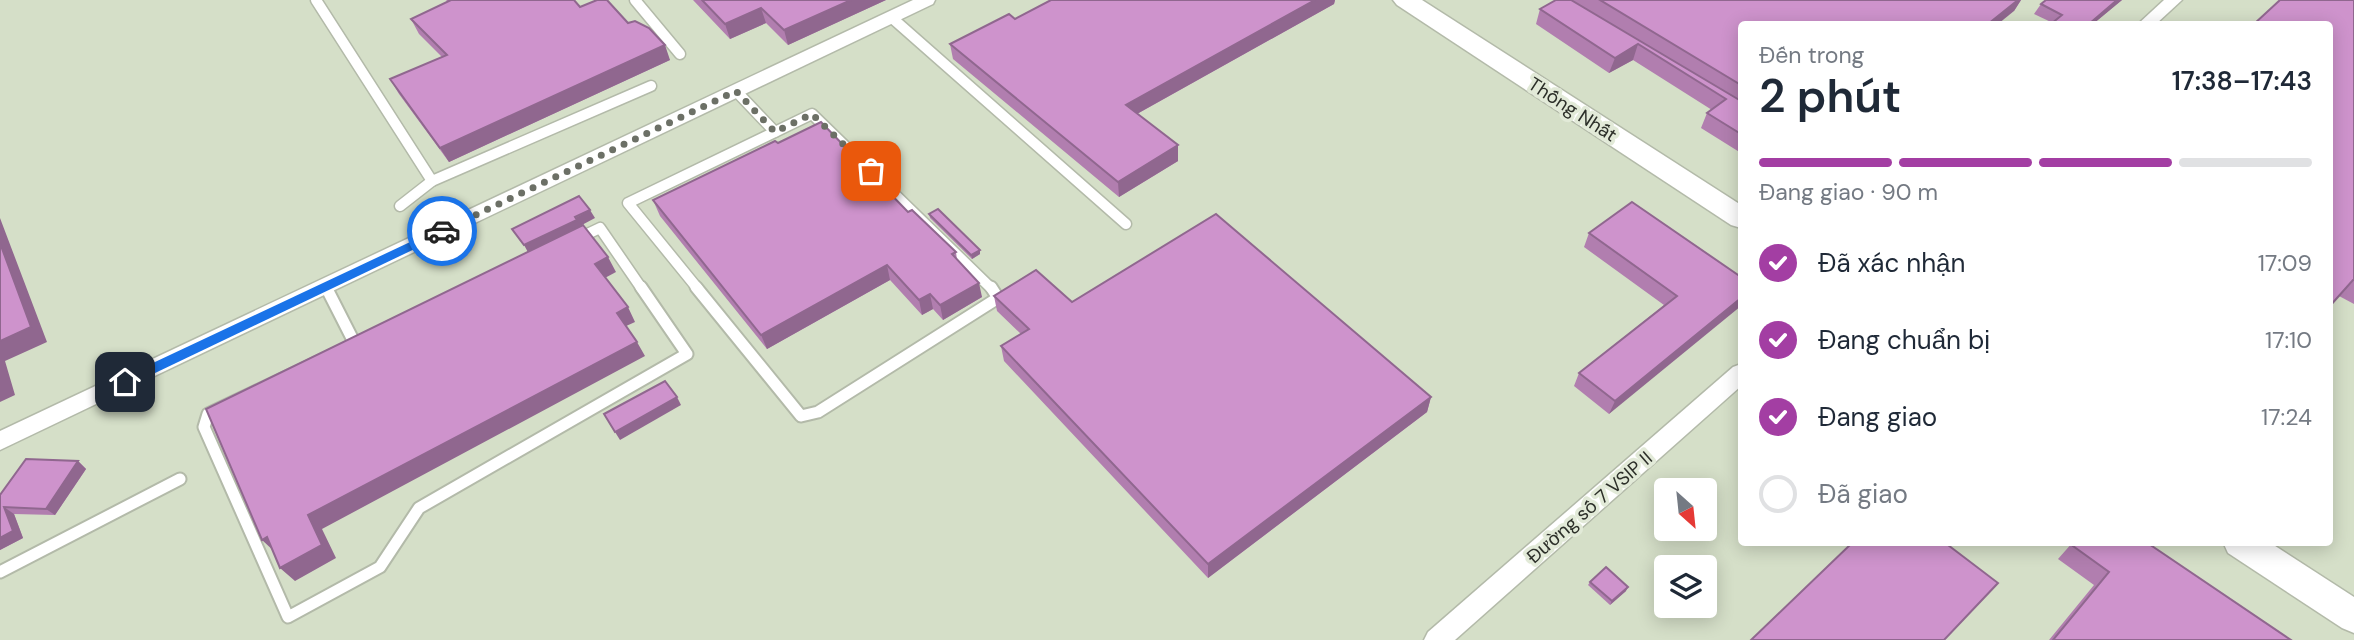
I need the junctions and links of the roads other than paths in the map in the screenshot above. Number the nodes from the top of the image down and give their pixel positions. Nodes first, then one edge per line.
1 (316, 0) edge
2 (635, 0) edge
3 (927, 0) edge
4 (1405, 0) edge
5 (2174, 0) edge
6 (891, 17) junction
7 (2150, 21) edge
8 (680, 54) dead end
9 (651, 86) dead end
10 (736, 91) junction
11 (775, 132) junction
12 (432, 181) junction
13 (400, 206) dead end
14 (1738, 216) edge
15 (1126, 224) dead end
16 (326, 286) junction
17 (355, 344) junction
18 (1738, 376) edge
19 (0, 441) edge
20 (180, 480) dead end
21 (2246, 546) edge
22 (0, 572) edge
23 (2354, 617) edge
24 (1437, 640) edge

1 - 12 lane
2 - 8 lane
3 - 6 street
4 - 14 street, Thống Nhất
5 - 7 street
6 - 10 street
6 - 15 lane
9 - 12 lane
10 - 11 lane
10 - 16 street
11 - 11 lane
12 - 13 lane
16 - 17 lane
16 - 19 street
17 - 17 lane
18 - 24 street, Đường số 7 VSIP II
20 - 22 lane
21 - 23 street

